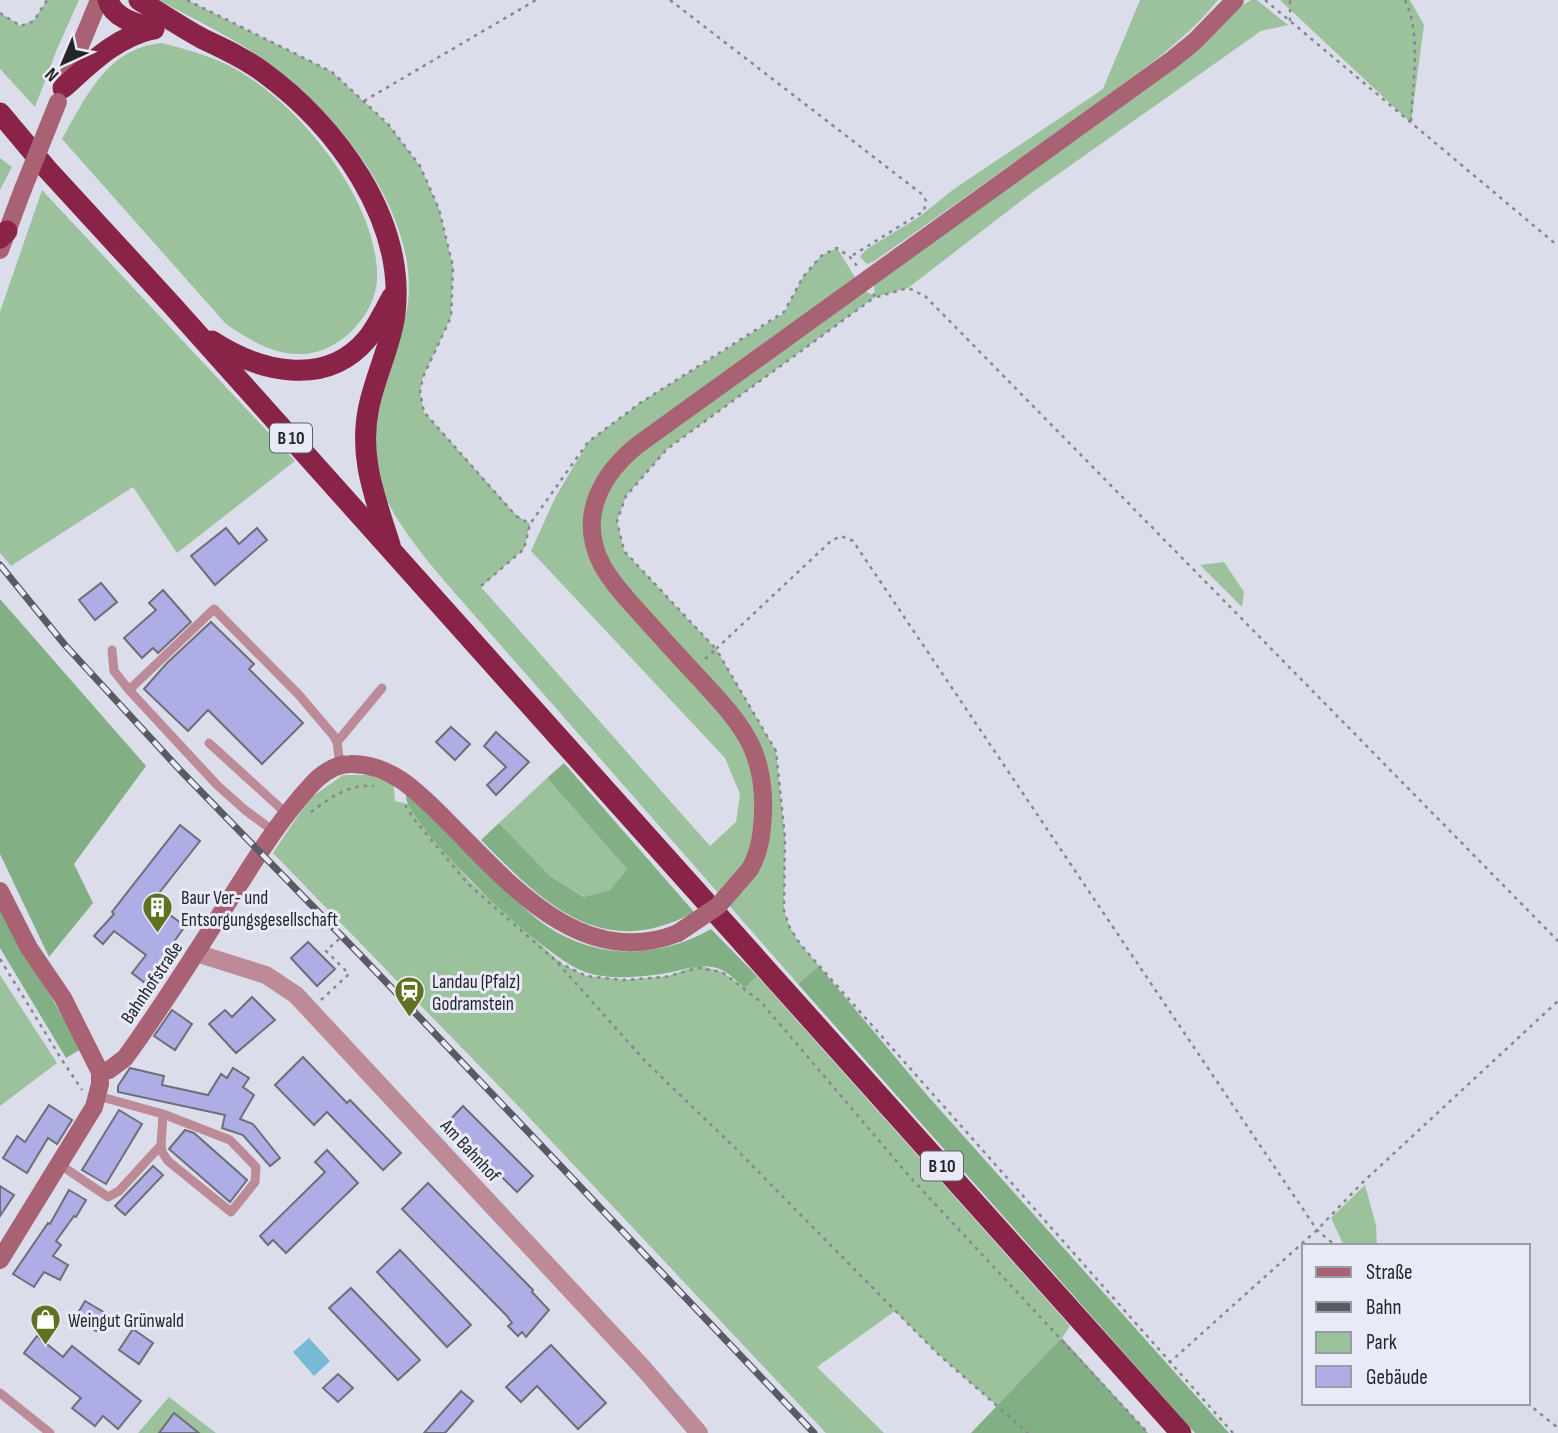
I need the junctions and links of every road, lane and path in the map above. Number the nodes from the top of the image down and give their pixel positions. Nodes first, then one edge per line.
1 (47, 0) edge
2 (99, 0) edge
3 (108, 0) edge
4 (139, 0) edge
5 (536, 0) edge
6 (670, 0) edge
7 (1236, 0) edge
8 (1265, 0) edge
9 (1290, 0) edge
10 (1405, 0) edge
11 (0, 13) edge
12 (1290, 21) junction
13 (152, 29) junction
14 (202, 38) junction
15 (61, 95) junction
16 (364, 101) dead end
17 (0, 113) edge
18 (1411, 123) junction
19 (2, 240) edge
20 (1558, 246) edge
21 (850, 257) junction
22 (866, 280) junction
23 (396, 290) junction
24 (875, 297) junction
25 (190, 326) junction
26 (392, 551) junction
27 (481, 586) dead end
28 (716, 649) junction
29 (112, 650) dead end
30 (692, 671) junction
31 (382, 688) dead end
32 (129, 690) junction
33 (337, 742) junction
34 (209, 743) dead end
35 (340, 765) junction
36 (374, 786) dead end
37 (405, 805) dead end
38 (288, 815) junction
39 (275, 832) junction
40 (0, 891) edge
41 (339, 939) dead end
42 (1558, 941) edge
43 (196, 953) junction
44 (0, 959) edge
45 (555, 960) junction
46 (1558, 1001) edge
47 (311, 1010) junction
48 (100, 1072) junction
49 (96, 1101) junction
50 (163, 1114) junction
51 (161, 1145) junction
52 (59, 1164) junction
53 (1317, 1230) junction
54 (1334, 1244) edge
55 (0, 1260) edge
56 (1169, 1363) junction
57 (0, 1393) edge
58 (1529, 1405) edge
59 (683, 1425) edge
60 (1558, 1428) edge
61 (50, 1433) edge
62 (699, 1433) edge
63 (1028, 1433) edge
64 (1148, 1433) edge
65 (1181, 1433) edge
66 (1233, 1433) edge

1 - 11 path
2 - 15 street
3 - 13 highway
4 - 14 highway
5 - 16 path
6 - 21 path
7 - 22 street
8 - 12 path
9 - 12 path
10 - 18 path
12 - 18 path
13 - 14 highway
13 - 15 highway
14 - 23 highway
15 - 19 street, bridge
17 - 25 highway, B 10
18 - 20 path
21 - 22 path
21 - 27 path
22 - 24 path
22 - 30 street
23 - 25 highway
23 - 26 highway
24 - 28 path
24 - 42 path
25 - 26 highway, B 10
26 - 65 highway, B 10
28 - 30 path
28 - 53 path
28 - 56 path
29 - 32 lane
30 - 35 street, bridge
31 - 33 lane
32 - 33 lane
32 - 39 lane
33 - 35 lane
34 - 38 lane
35 - 38 street, Bahnhofstraße
36 - 38 path
37 - 45 path
38 - 39 street, Bahnhofstraße
39 - 43 street, Bahnhofstraße
40 - 48 street
41 - 47 path
43 - 47 street, Am Bahnhof
43 - 48 street, Bahnhofstraße
44 - 49 path
45 - 63 path
45 - 64 path
46 - 53 path
47 - 59 street, Am Bahnhof
48 - 49 street
49 - 50 lane
49 - 52 street
50 - 51 lane
50 - 51 lane
51 - 52 lane
52 - 55 street
53 - 54 path
53 - 56 path
56 - 66 path
57 - 61 lane
58 - 60 path
59 - 62 street, Am Bahnhof

